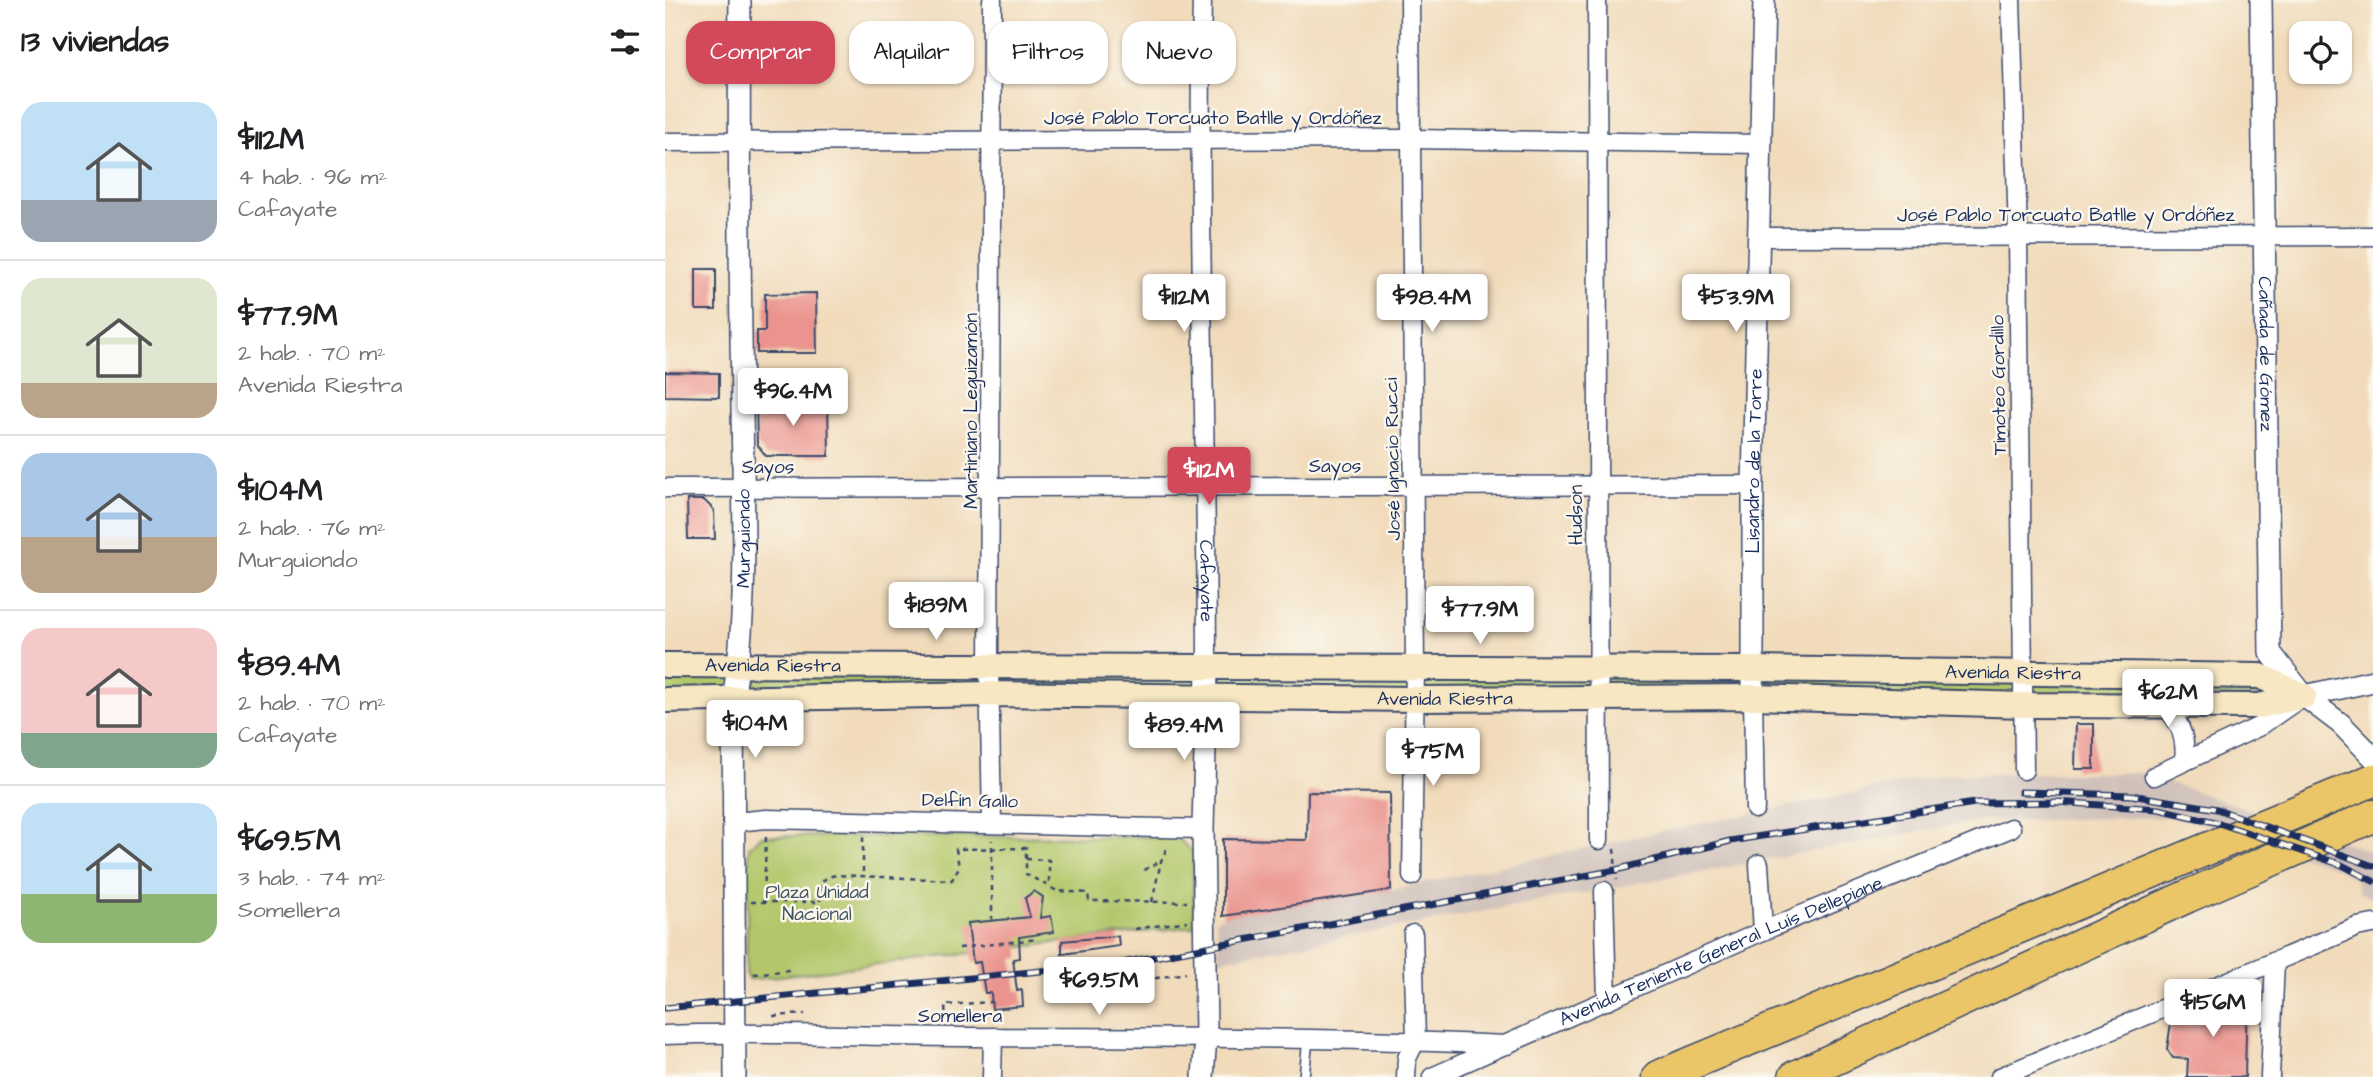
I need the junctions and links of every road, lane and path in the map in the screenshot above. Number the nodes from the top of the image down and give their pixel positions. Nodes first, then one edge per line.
1 (740, 0) edge
2 (992, 0) edge
3 (1202, 0) edge
4 (1410, 0) edge
5 (1597, 0) edge
6 (1764, 0) edge
7 (2011, 0) edge
8 (2261, 0) edge
9 (992, 139) junction
10 (1410, 139) junction
11 (1199, 141) junction
12 (1599, 141) junction
13 (665, 142) edge
14 (738, 142) junction
15 (1761, 144) junction
16 (2018, 236) junction
17 (2264, 236) junction
18 (2373, 236) edge
19 (1760, 237) junction
20 (1753, 485) junction
21 (1414, 486) junction
22 (1597, 486) junction
23 (1207, 487) junction
24 (665, 488) edge
25 (743, 488) junction
26 (992, 488) junction
27 (740, 663) junction
28 (665, 665) edge
29 (989, 665) junction
30 (1753, 668) junction
31 (1207, 669) junction
32 (1415, 669) junction
33 (1598, 669) junction
34 (2025, 673) junction
35 (2373, 681) edge
36 (990, 694) junction
37 (2304, 696) junction
38 (1207, 697) junction
39 (1753, 697) junction
40 (733, 699) junction
41 (1415, 699) junction
42 (1597, 699) junction
43 (665, 700) edge
44 (2025, 705) junction
45 (2166, 706) junction
46 (2373, 757) edge
47 (2183, 761) junction
48 (2024, 770) dead end
49 (2154, 776) dead end
50 (2373, 780) edge
51 (1755, 808) dead end
52 (2373, 816) edge
53 (766, 819) junction
54 (862, 820) junction
55 (736, 822) junction
56 (992, 822) junction
57 (2011, 828) dead end
58 (1176, 829) junction
59 (1203, 829) junction
60 (1599, 840) joint
61 (992, 848) junction
62 (1026, 859) junction
63 (1161, 860) junction
64 (1759, 864) dead end
65 (1144, 870) dead end
66 (863, 876) junction
67 (1412, 876) dead end
68 (1049, 884) junction
69 (1604, 891) joint
70 (734, 902) junction
71 (764, 902) junction
72 (1152, 902) junction
73 (1204, 910) junction
74 (992, 921) dead end
75 (2373, 924) edge
76 (1135, 929) dead end
77 (1763, 931) junction
78 (1413, 934) dead end
79 (1037, 939) dead end
80 (959, 947) dead end
81 (2275, 961) junction
82 (789, 970) dead end
83 (1205, 970) junction
84 (735, 976) junction
85 (1145, 980) dead end
86 (1607, 1001) junction
87 (992, 1002) dead end
88 (735, 1032) junction
89 (665, 1035) edge
90 (1206, 1036) junction
91 (947, 1037) junction
92 (993, 1037) junction
93 (1308, 1039) junction
94 (1416, 1040) junction
95 (1507, 1045) junction
96 (2025, 1072) edge
97 (735, 1077) edge
98 (992, 1077) edge
99 (1203, 1077) edge
100 (1304, 1077) edge
101 (1406, 1077) edge
102 (1432, 1077) edge
103 (1658, 1077) edge
104 (1795, 1077) edge
105 (2000, 1077) edge
106 (2270, 1077) edge

1 - 14 street, Murguiondo
2 - 9 street, Martiniano Leguizamón
3 - 11 street, Cafayate
4 - 10 street, José Ignacio Rucci
5 - 12 street, Hudson
6 - 15 street, Lisandro de la Torre
7 - 16 street, Timoteo Gordillo
8 - 17 street, Cañada de Gómez
9 - 11 street, José Pablo Torcuato Batlle y Ordóñez
9 - 14 street, José Pablo Torcuato Batlle y Ordóñez
9 - 26 street, Martiniano Leguizamón
10 - 11 street, José Pablo Torcuato Batlle y Ordóñez
10 - 12 street, José Pablo Torcuato Batlle y Ordóñez
10 - 21 street, José Ignacio Rucci
11 - 23 street, Cafayate
12 - 15 street, José Pablo Torcuato Batlle y Ordóñez
12 - 22 street, Hudson
13 - 14 street, José Pablo Torcuato Batlle y Ordóñez
14 - 25 street, Murguiondo
15 - 19 street, Lisandro de la Torre
16 - 17 street, José Pablo Torcuato Batlle y Ordóñez
16 - 19 street, José Pablo Torcuato Batlle y Ordóñez
16 - 34 street, Timoteo Gordillo
17 - 18 street, José Pablo Torcuato Batlle y Ordóñez
17 - 37 street, Cañada de Gómez
19 - 20 street, Lisandro de la Torre
20 - 22 street, Sayos
20 - 30 street, Lisandro de la Torre
21 - 22 street, Sayos
21 - 23 street, Sayos
21 - 32 street, José Ignacio Rucci
22 - 33 street, Hudson
23 - 26 street, Sayos
23 - 31 street, Cafayate
24 - 25 street, Sayos
25 - 26 street, Sayos
25 - 27 street, Murguiondo
26 - 29 street, Martiniano Leguizamón
27 - 28 main road, Avenida Riestra
27 - 29 main road, Avenida Riestra
27 - 40 street, Murguiondo
29 - 31 main road, Avenida Riestra
29 - 36 street, Martiniano Leguizamón
30 - 33 main road, Avenida Riestra
30 - 34 main road, Avenida Riestra
30 - 39 street, Lisandro de la Torre
31 - 32 main road, Avenida Riestra
31 - 38 street, Cafayate
32 - 33 main road, Avenida Riestra
32 - 41 street, José Ignacio Rucci
33 - 42 street, Hudson
34 - 37 main road, Avenida Riestra
34 - 44 street, Timoteo Gordillo
35 - 37 street
36 - 38 main road, Avenida Riestra
36 - 40 main road, Avenida Riestra
36 - 56 street, Martiniano Leguizamón
37 - 45 main road, Avenida Riestra
37 - 46 street, Cañada de Gómez
37 - 47 street
38 - 41 main road, Avenida Riestra
38 - 59 street, Cafayate
39 - 42 main road, Avenida Riestra
39 - 44 main road, Avenida Riestra
39 - 51 street
40 - 43 main road, Avenida Riestra
40 - 55 street, Murguiondo
41 - 42 main road, Avenida Riestra
41 - 67 street, José Ignacio Rucci
42 - 60 street, Hudson
44 - 45 main road, Avenida Riestra
44 - 48 street, Timoteo Gordillo
45 - 47 street
47 - 49 street
50 - 103 highway
52 - 104 highway
53 - 54 street, Delfín Gallo
53 - 55 street, Delfín Gallo
53 - 71 path
54 - 56 street, Delfín Gallo
54 - 66 path
55 - 70 street, Murguiondo
56 - 58 street, Delfín Gallo
56 - 61 path
57 - 77 street, Avenida Teniente General Luís Dellepiane
58 - 59 street, Delfín Gallo
58 - 63 path
59 - 73 street, Cafayate
60 - 69 path
61 - 62 path
61 - 66 path
61 - 74 path
62 - 68 path
62 - 68 path
63 - 65 path
63 - 72 path
64 - 77 street
66 - 71 path
68 - 72 path
69 - 86 street
70 - 71 path
70 - 84 street, Murguiondo
72 - 73 path
73 - 76 path
73 - 83 street, Cafayate
75 - 81 street
77 - 86 street, Avenida Teniente General Luís Dellepiane
78 - 94 street
79 - 80 path
81 - 96 street
81 - 106 street
82 - 84 path
83 - 85 path
83 - 90 street, Cafayate
84 - 88 street, Murguiondo
86 - 95 street, Avenida Teniente General Luís Dellepiane
87 - 91 path
88 - 89 street, Somellera
88 - 91 street, Somellera
88 - 97 street, Murguiondo
90 - 92 street, Somellera
90 - 93 street, Somellera
90 - 99 street, Cafayate
91 - 92 street, Somellera
92 - 98 street
93 - 94 street, Somellera
93 - 100 lane
94 - 95 street, Somellera
94 - 101 street
95 - 102 street, Avenida Teniente General Luís Dellepiane
96 - 105 street

